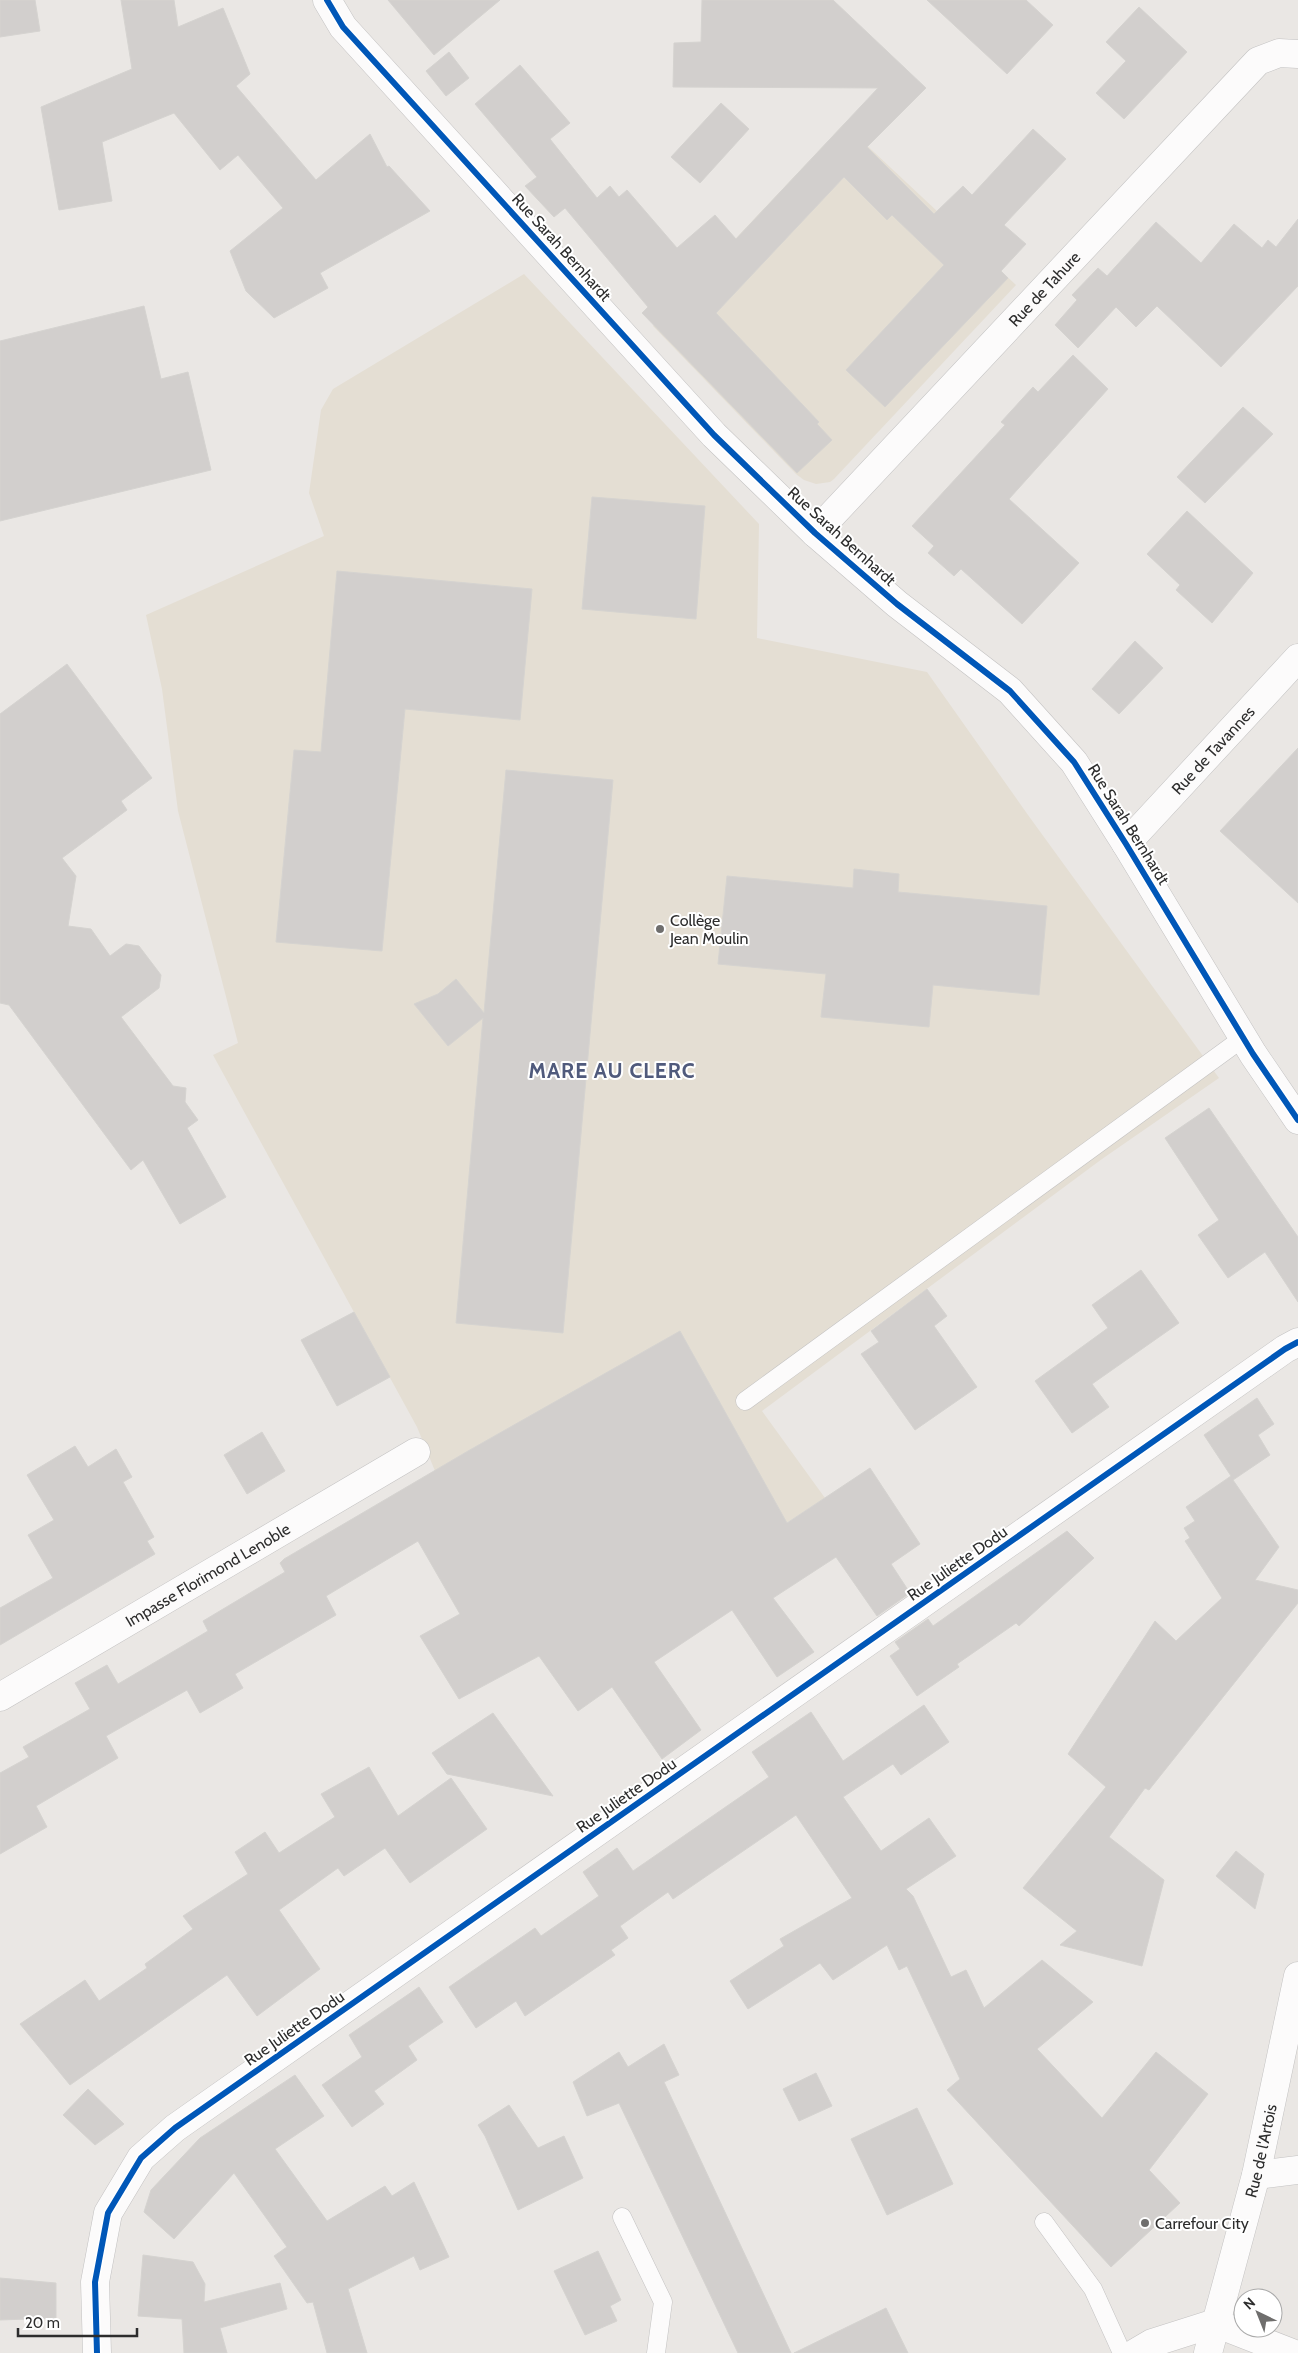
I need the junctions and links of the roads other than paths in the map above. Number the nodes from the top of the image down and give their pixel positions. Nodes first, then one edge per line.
1 (327, 0) edge
2 (1288, 54) edge
3 (815, 533) junction
4 (1298, 658) edge
5 (1126, 844) junction
6 (1243, 1038) junction
7 (1298, 1120) edge
8 (1298, 1342) edge
9 (745, 1401) dead end
10 (416, 1452) dead end
11 (0, 1698) edge
12 (1298, 1976) edge
13 (1298, 2170) edge
14 (1256, 2175) junction
15 (622, 2217) dead end
16 (1044, 2222) dead end
17 (1215, 2323) junction
18 (97, 2353) edge
19 (656, 2353) edge
20 (1122, 2353) edge
21 (1135, 2353) edge
22 (1208, 2353) edge
23 (1292, 2353) edge

1 - 3 street, Rue Sarah Bernhardt
2 - 3 street, Rue de Tahure
3 - 5 street, Rue Sarah Bernhardt
4 - 5 street, Rue de Tavannes
5 - 6 street, Rue Sarah Bernhardt
6 - 7 street, Rue Sarah Bernhardt
6 - 9 lane
8 - 18 street, Rue Juliette Dodu
10 - 11 street, Impasse Florimond Lenoble
12 - 14 street, Rue de l'Artois
13 - 14 street
14 - 17 street, Rue de l'Artois
15 - 19 lane
16 - 20 lane
17 - 21 street
17 - 22 street, Rue de l'Artois
17 - 23 street

